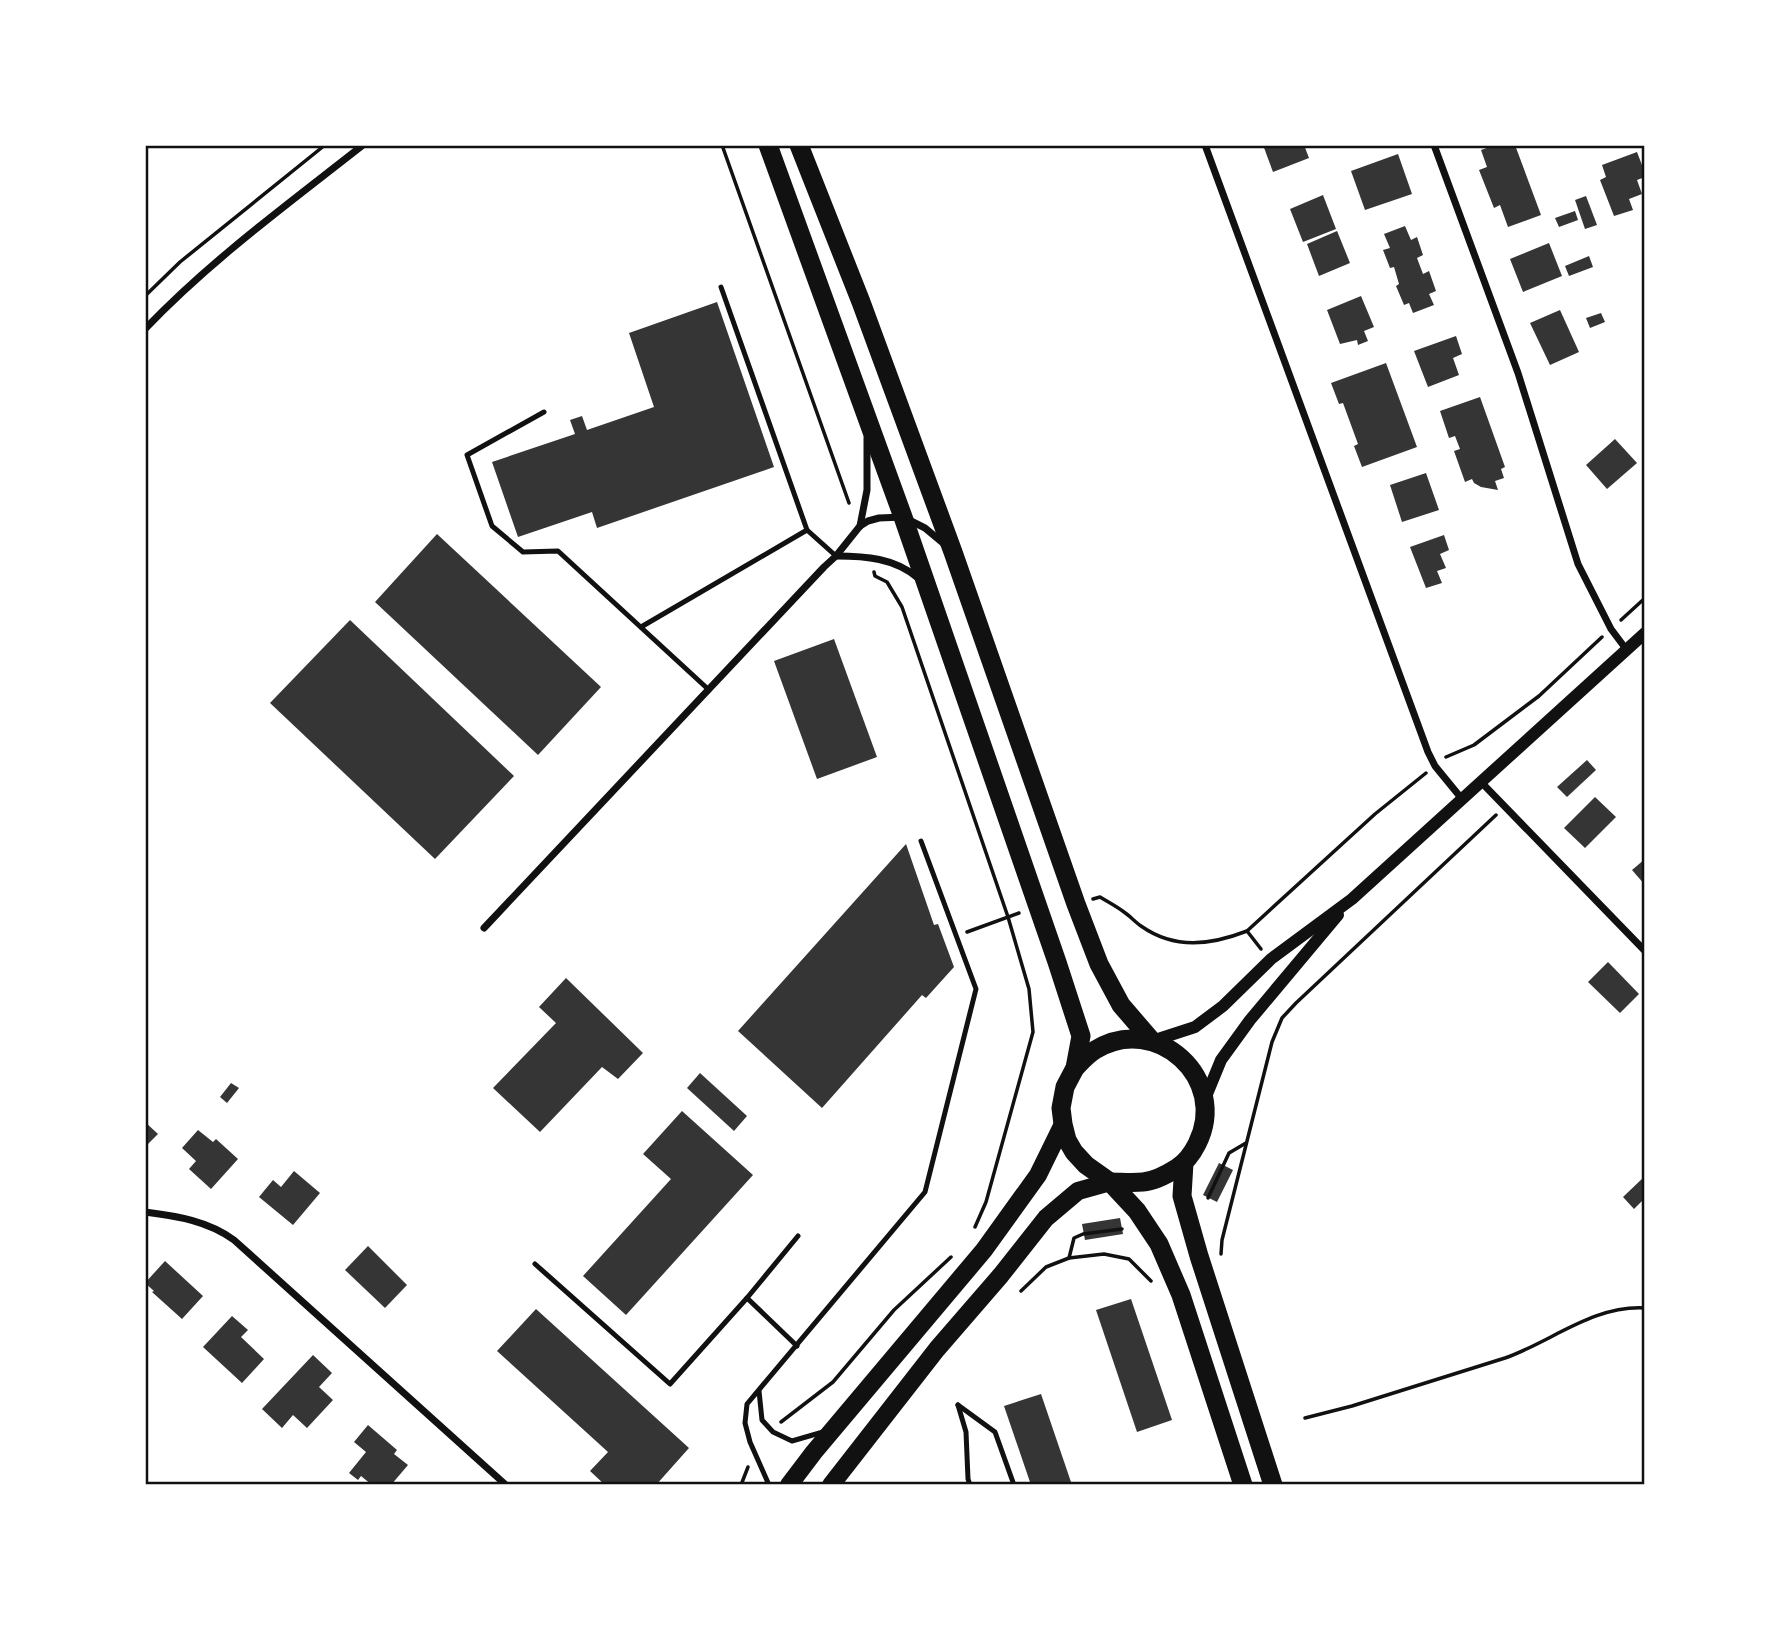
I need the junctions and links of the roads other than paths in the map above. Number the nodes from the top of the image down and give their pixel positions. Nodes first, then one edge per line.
1 (363, 145) edge
2 (768, 145) edge
3 (799, 145) edge
4 (1205, 145) edge
5 (1434, 145) edge
6 (721, 287) dead end
7 (145, 329) edge
8 (544, 412) dead end
9 (866, 416) junction
10 (903, 517) junction
11 (860, 526) junction
12 (807, 530) junction
13 (953, 552) junction
14 (836, 556) junction
15 (928, 592) junction
16 (641, 627) junction
17 (1645, 633) edge
18 (1626, 649) junction
19 (709, 691) junction
20 (1481, 782) junction
21 (1462, 799) junction
22 (921, 841) dead end
23 (1352, 899) junction
24 (484, 928) dead end
25 (1645, 951) edge
26 (1152, 1041) junction
27 (1075, 1068) junction
28 (1205, 1099) junction
29 (1063, 1124) junction
30 (1184, 1163) junction
31 (1110, 1182) junction
32 (145, 1212) edge
33 (798, 1236) dead end
34 (535, 1265) dead end
35 (747, 1298) junction
36 (797, 1346) junction
37 (759, 1391) junction
38 (833, 1429) junction
39 (506, 1485) edge
40 (769, 1485) edge
41 (789, 1485) edge
42 (831, 1485) edge
43 (970, 1485) edge
44 (1014, 1485) edge
45 (1243, 1485) edge
46 (1273, 1485) edge

1 - 7 street
2 - 9 highway
3 - 13 highway
4 - 21 street
5 - 18 street
6 - 12 lane
8 - 16 lane
9 - 10 highway
9 - 11 street
10 - 11 street
10 - 13 street
10 - 15 highway
11 - 14 street
12 - 14 lane
12 - 16 lane
13 - 26 highway
14 - 15 street
14 - 19 street
15 - 27 highway
16 - 19 lane
17 - 18 street
18 - 20 street
19 - 24 street
20 - 21 street
20 - 25 street
21 - 23 street
22 - 36 lane
23 - 26 street
23 - 28 street
26 - 27 highway
26 - 28 highway
27 - 29 highway
28 - 30 highway
29 - 31 highway
29 - 38 main road
30 - 31 highway
30 - 46 highway
31 - 42 main road
31 - 45 highway
32 - 39 street
33 - 35 lane
34 - 35 lane
35 - 36 lane
36 - 37 lane
37 - 38 lane
37 - 40 lane
38 - 41 main road
43 - 44 lane

